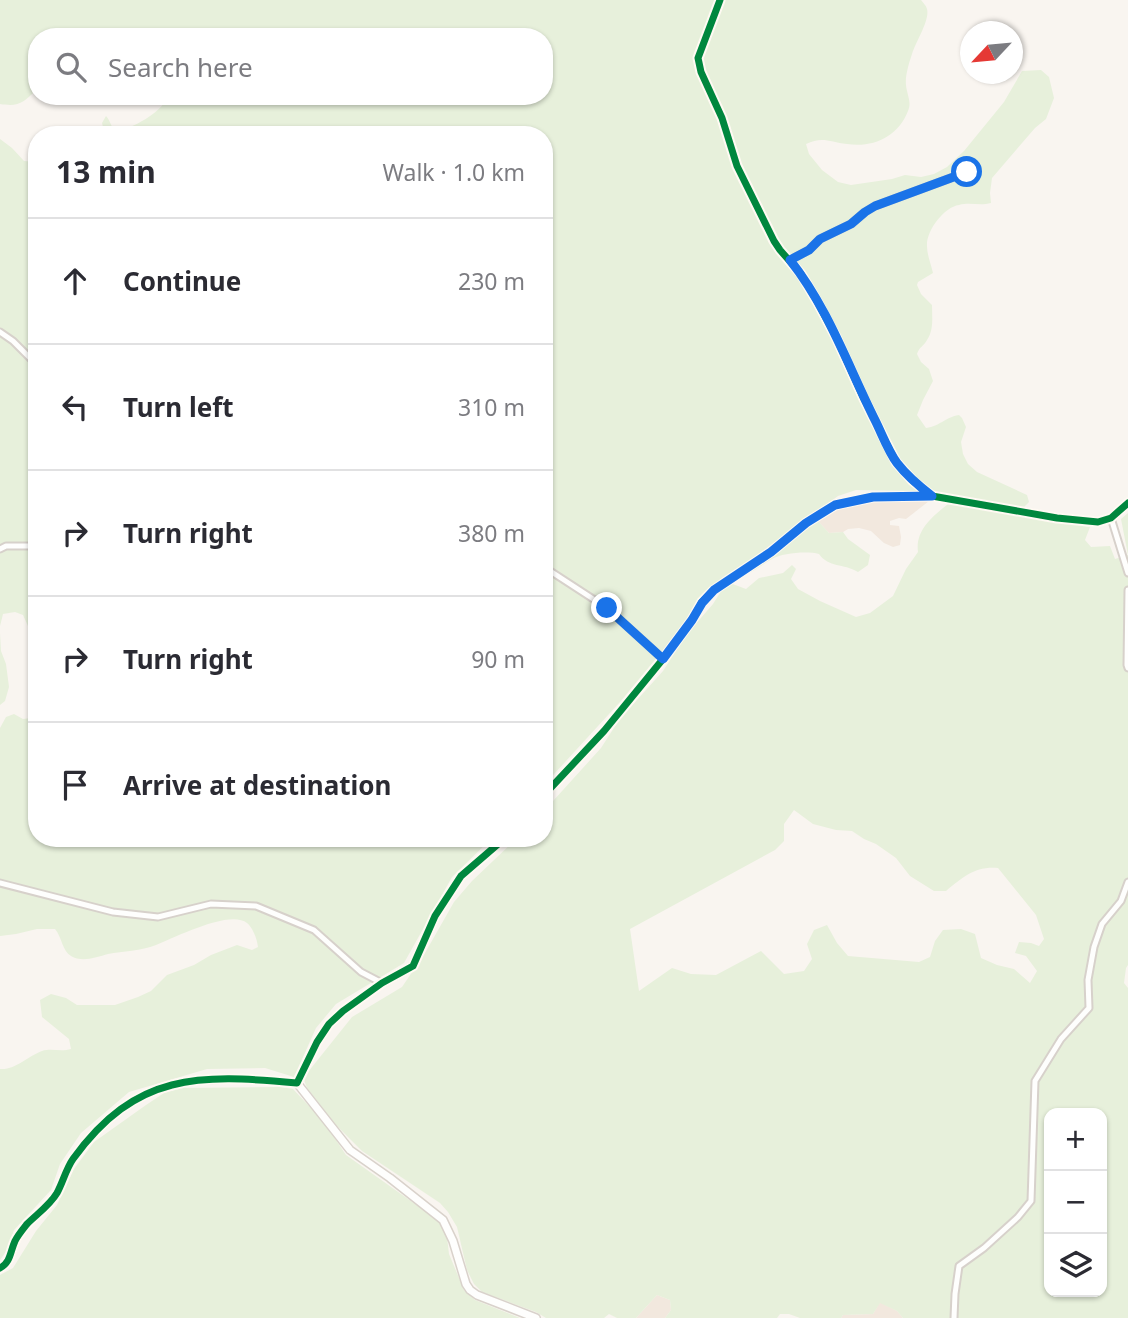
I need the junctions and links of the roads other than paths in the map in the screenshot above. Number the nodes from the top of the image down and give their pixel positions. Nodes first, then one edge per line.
1 (720, 0) edge
2 (967, 172) dead end
3 (790, 260) junction
4 (0, 332) edge
5 (28, 356) edge
6 (932, 496) junction
7 (1128, 503) edge
8 (1111, 518) junction
9 (28, 547) edge
10 (0, 549) edge
11 (1128, 573) edge
12 (553, 574) edge
13 (1128, 590) edge
14 (663, 659) junction
15 (1128, 668) edge
16 (553, 785) edge
17 (495, 847) edge
18 (1128, 882) edge
19 (0, 883) edge
20 (382, 983) junction
21 (297, 1083) junction
22 (0, 1268) edge
23 (536, 1318) edge
24 (954, 1318) edge

1 - 3 street
2 - 3 street
3 - 6 street
4 - 5 street
6 - 8 street
6 - 14 street
7 - 8 street
8 - 11 street
9 - 10 street
12 - 14 street
13 - 15 street
14 - 16 street
17 - 20 street
18 - 24 street
19 - 20 street
20 - 21 street
21 - 22 street
21 - 23 street

